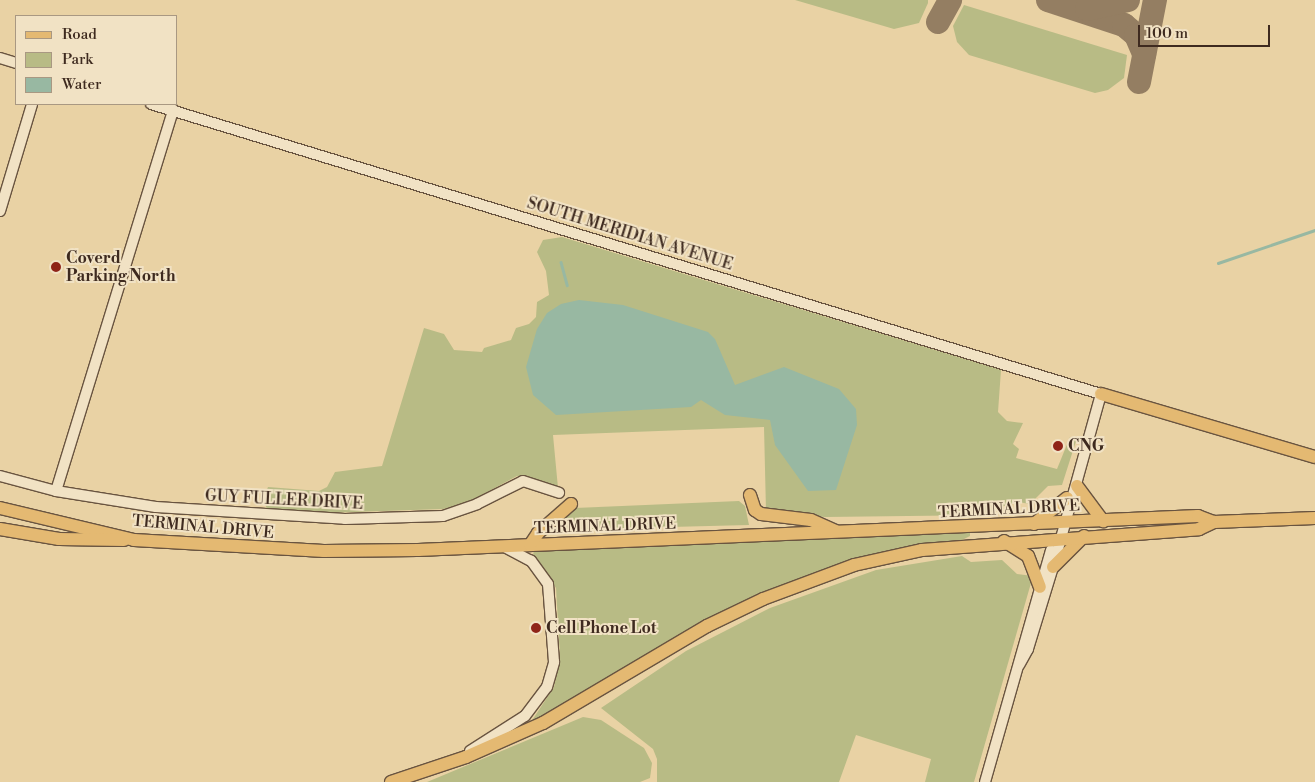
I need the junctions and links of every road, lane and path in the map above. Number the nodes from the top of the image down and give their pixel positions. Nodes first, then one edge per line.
1 (0, 58) edge
2 (15, 62) edge
3 (32, 105) edge
4 (154, 105) edge
5 (172, 110) junction
6 (0, 211) edge
7 (1100, 394) junction
8 (1082, 456) junction
9 (1315, 457) edge
10 (0, 476) edge
11 (1077, 486) junction
12 (56, 491) junction
13 (559, 493) dead end
14 (750, 495) dead end
15 (1067, 498) junction
16 (571, 504) dead end
17 (0, 508) edge
18 (1315, 518) edge
19 (1103, 521) junction
20 (1214, 522) junction
21 (1062, 523) junction
22 (1034, 524) junction
23 (0, 529) edge
24 (838, 532) junction
25 (1084, 536) junction
26 (1058, 538) junction
27 (134, 540) junction
28 (1004, 541) junction
29 (530, 545) junction
30 (503, 546) junction
31 (1053, 567) junction
32 (1040, 586) junction
33 (1019, 665) junction
34 (450, 763) junction
35 (391, 782) edge
36 (985, 782) edge

1 - 2 street
3 - 6 street
4 - 5 street, SOUTH MERIDIAN AVENUE
5 - 7 street, SOUTH MERIDIAN AVENUE
5 - 12 street
7 - 8 street
7 - 9 main road
8 - 11 street
8 - 15 street
10 - 12 street, GUY FULLER DRIVE
11 - 19 main road
11 - 21 street
12 - 13 street, GUY FULLER DRIVE
14 - 24 main road
15 - 21 street
15 - 22 main road
16 - 29 main road
17 - 27 main road, TERMINAL DRIVE
18 - 20 main road, TERMINAL DRIVE
19 - 20 main road, TERMINAL DRIVE
19 - 21 main road, TERMINAL DRIVE
20 - 25 main road, TERMINAL DRIVE
21 - 22 main road, TERMINAL DRIVE
21 - 26 street
22 - 24 main road, TERMINAL DRIVE
23 - 27 main road
24 - 29 main road, TERMINAL DRIVE
25 - 26 main road, TERMINAL DRIVE
25 - 31 main road
26 - 28 main road, TERMINAL DRIVE
26 - 31 street
26 - 32 street
27 - 30 main road, TERMINAL DRIVE
28 - 32 main road
28 - 34 main road, TERMINAL DRIVE
29 - 30 main road, TERMINAL DRIVE
30 - 34 street
31 - 33 street
32 - 33 street
33 - 36 street
34 - 35 main road, TERMINAL DRIVE

